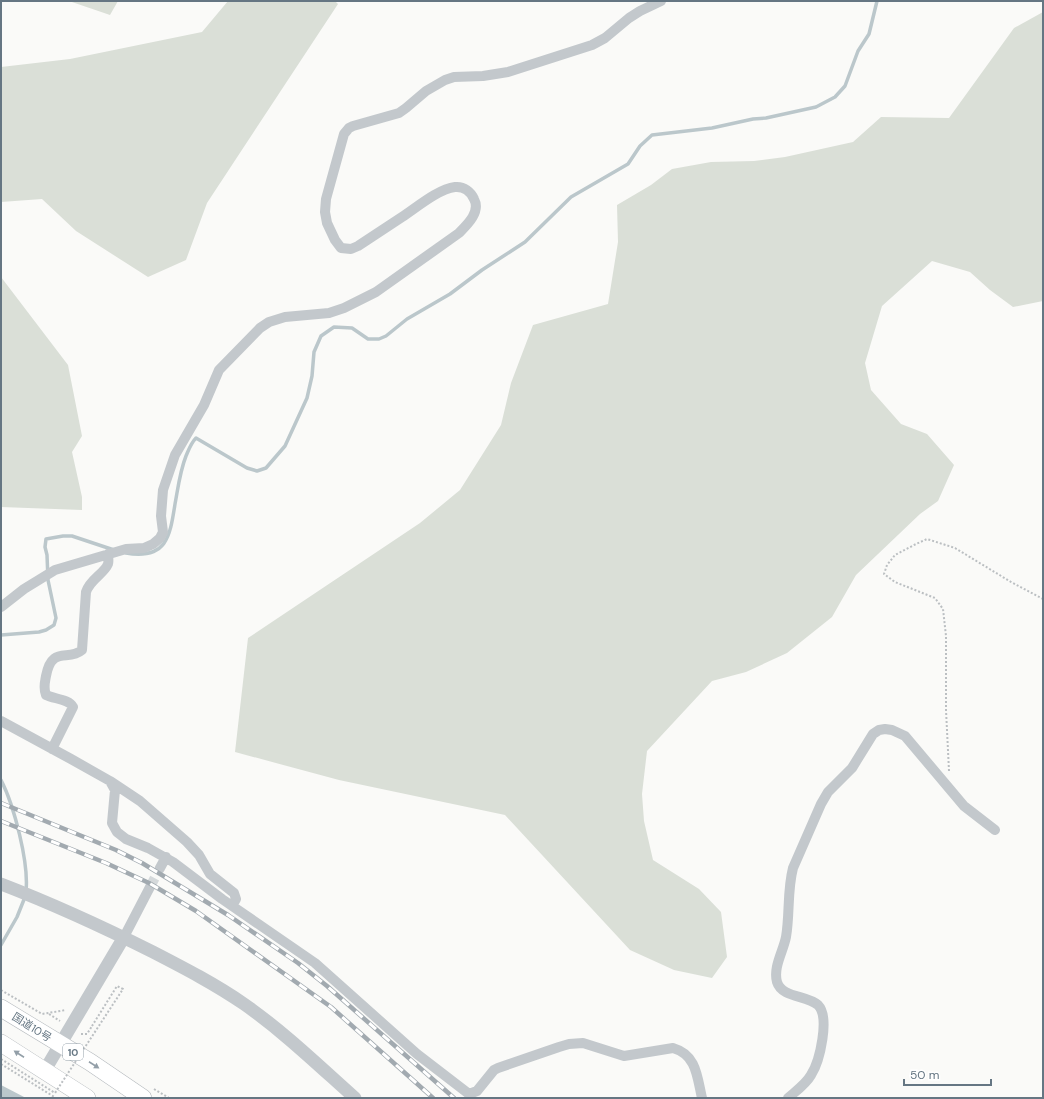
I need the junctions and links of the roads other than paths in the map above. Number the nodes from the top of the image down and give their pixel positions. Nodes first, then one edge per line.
1 (662, 1) edge
2 (108, 554) junction
3 (1, 608) edge
4 (1, 721) edge
5 (52, 749) junction
6 (110, 782) junction
7 (996, 830) dead end
8 (166, 857) junction
9 (160, 868) tunnel mouth
10 (1, 884) edge
11 (150, 887) tunnel mouth
12 (232, 906) junction
13 (124, 937) junction
14 (1, 1008) edge
15 (1, 1043) edge
16 (60, 1044) junction
17 (45, 1070) junction
18 (146, 1092) edge
19 (87, 1098) edge
20 (355, 1098) edge
21 (702, 1098) edge
22 (788, 1098) edge

1 - 2 street
2 - 3 street
2 - 5 street
4 - 5 street
5 - 6 street
6 - 8 street
6 - 12 street
7 - 22 street
8 - 9 street
8 - 12 street
10 - 13 street
11 - 13 street
12 - 21 street
13 - 16 street
13 - 20 street
14 - 16 highway, 国道10号 / 10
17 -> 15 highway
16 - 17 street
16 -> 18 highway, 国道10号 / 10
17 - 19 highway

